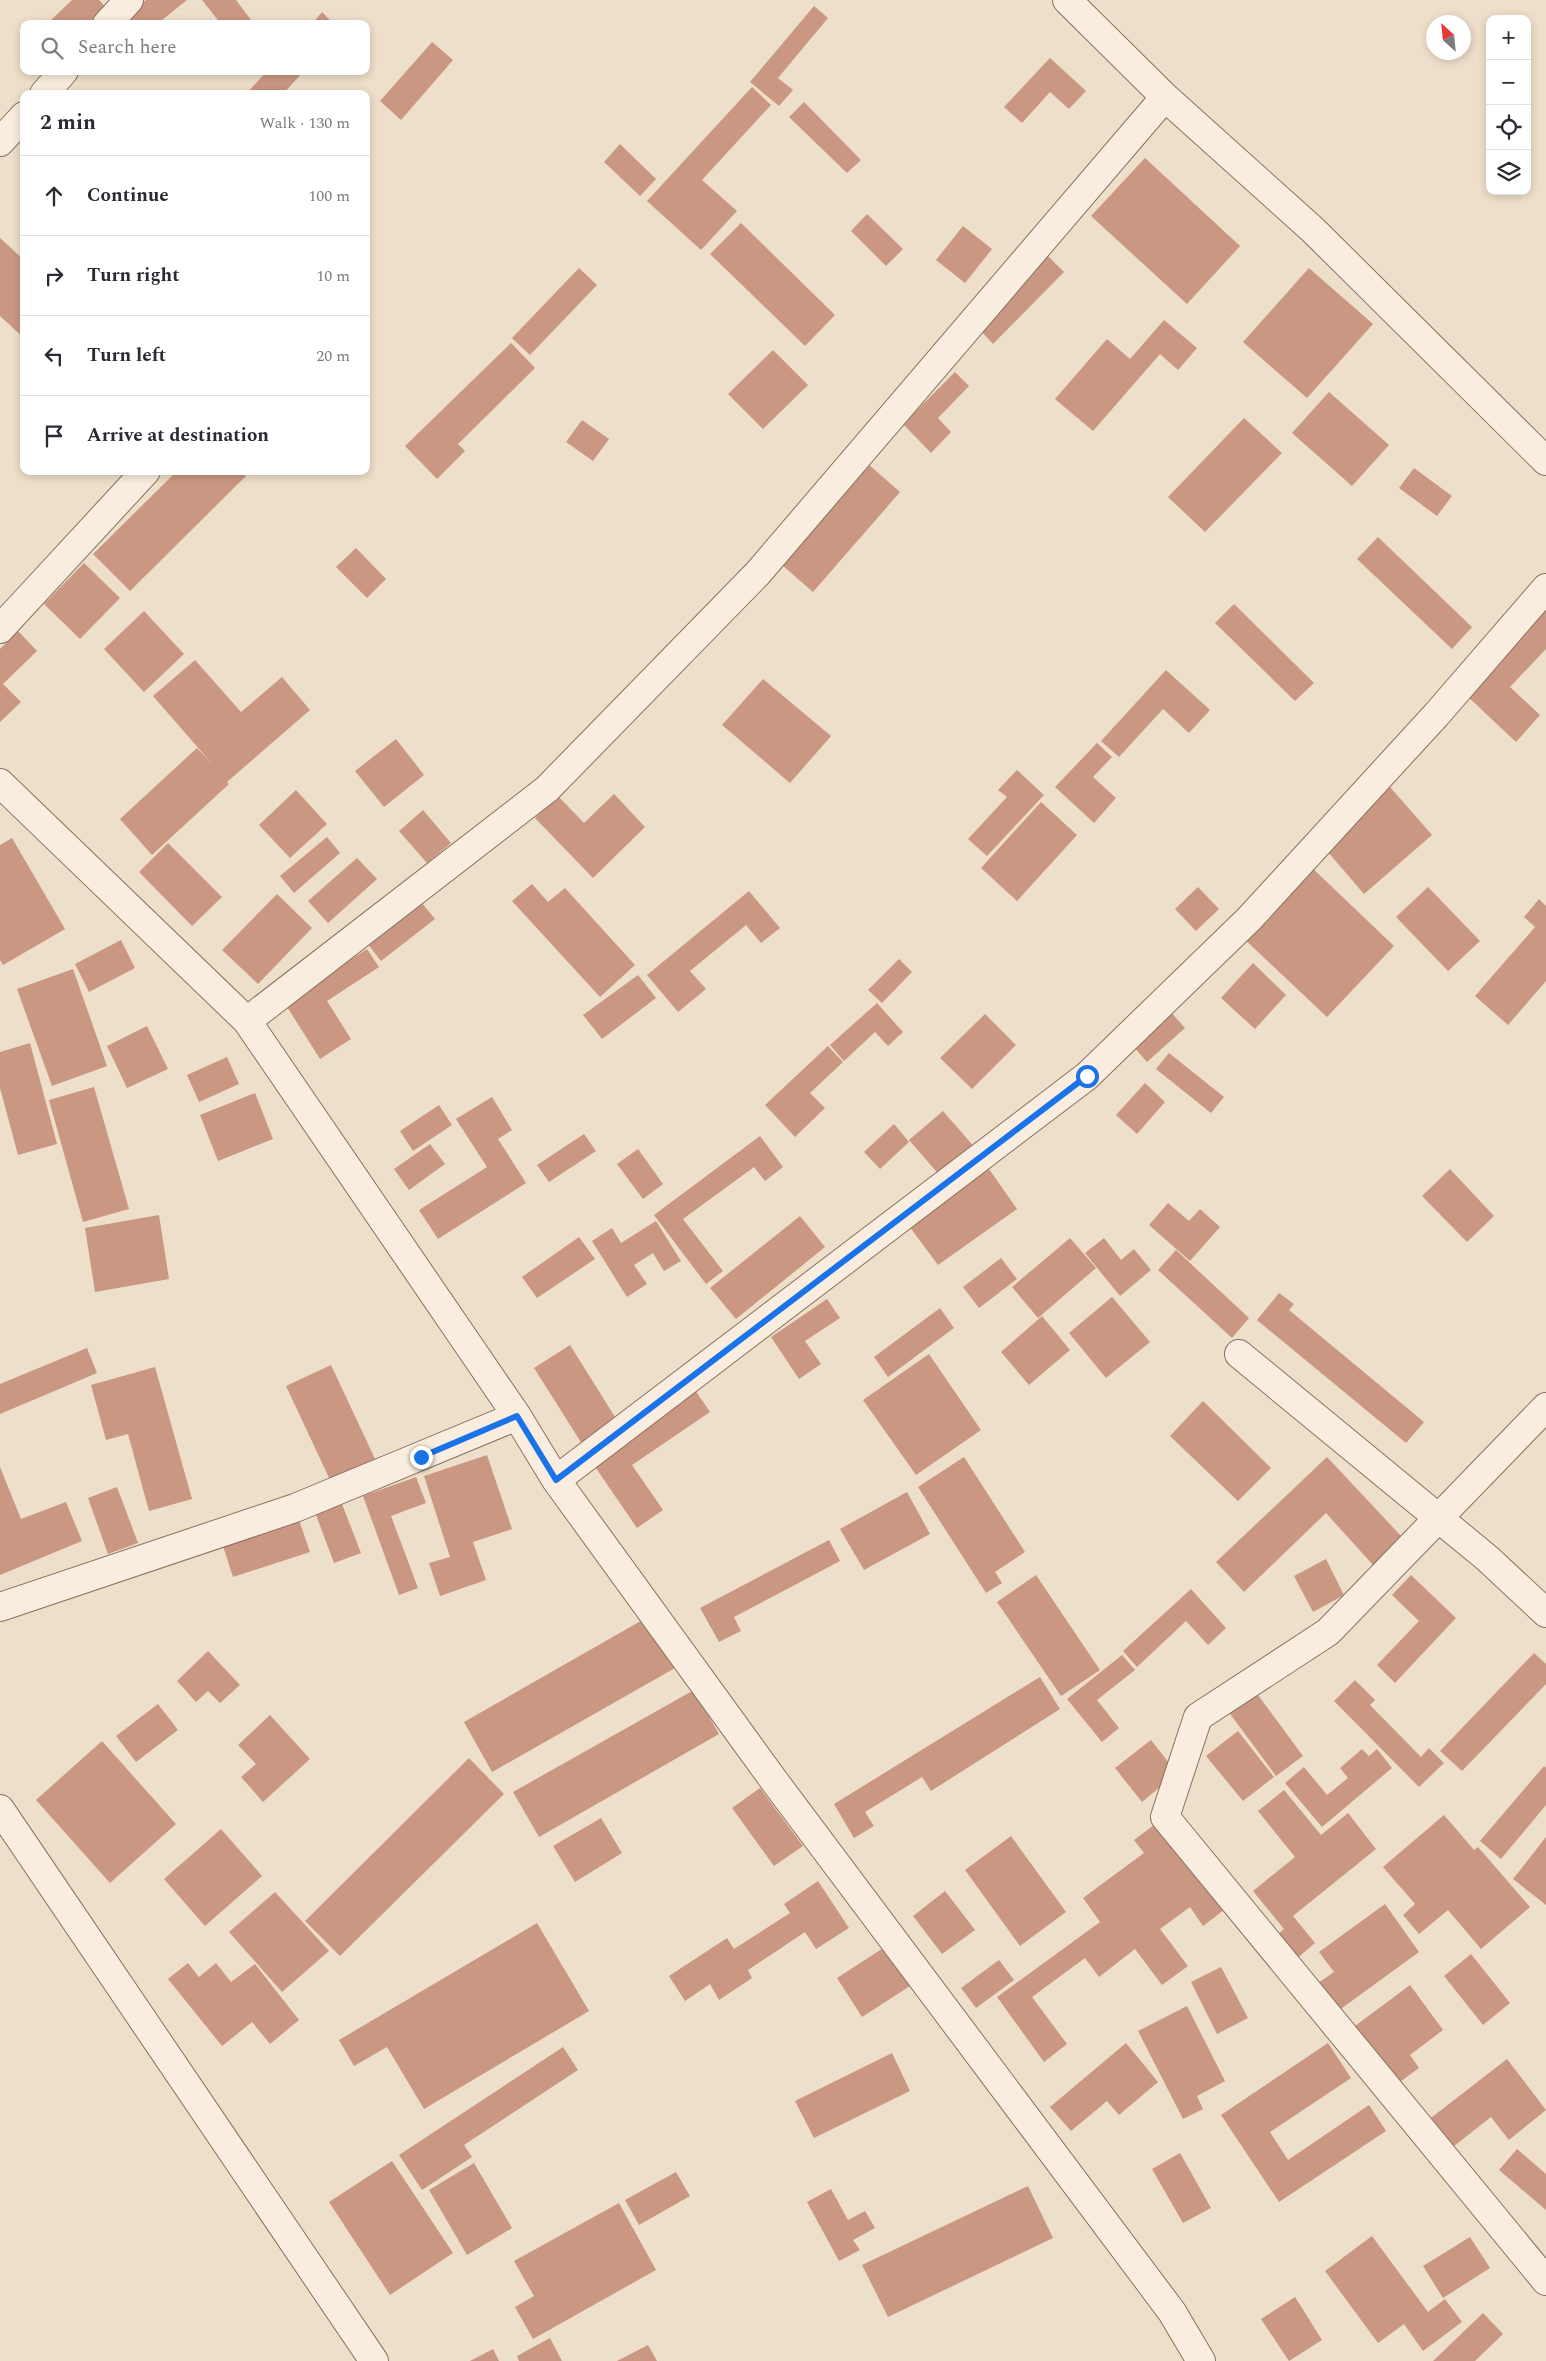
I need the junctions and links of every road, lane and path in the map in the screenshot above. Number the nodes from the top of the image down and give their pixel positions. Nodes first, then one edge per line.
1 (129, 0) edge
2 (1067, 0) edge
3 (111, 20) edge
4 (61, 75) edge
5 (47, 90) edge
6 (1165, 97) junction
7 (20, 120) edge
8 (0, 142) edge
9 (1546, 461) edge
10 (142, 475) edge
11 (1546, 588) edge
12 (0, 629) edge
13 (0, 783) edge
14 (247, 1021) junction
15 (1239, 1354) dead end
16 (1546, 1407) edge
17 (517, 1416) junction
18 (556, 1480) junction
19 (1438, 1519) junction
20 (0, 1607) edge
21 (1546, 1613) edge
22 (0, 1809) edge
23 (1546, 2281) edge
24 (374, 2361) edge
25 (1201, 2361) edge

1 - 3 street
2 - 6 street
4 - 5 street
6 - 9 street
6 - 14 street
7 - 8 street
10 - 12 street
11 - 18 street
13 - 14 street
14 - 17 street
15 - 19 street
16 - 19 street
17 - 18 street
17 - 20 street
18 - 25 street
19 - 21 street
19 - 23 street
22 - 24 street

